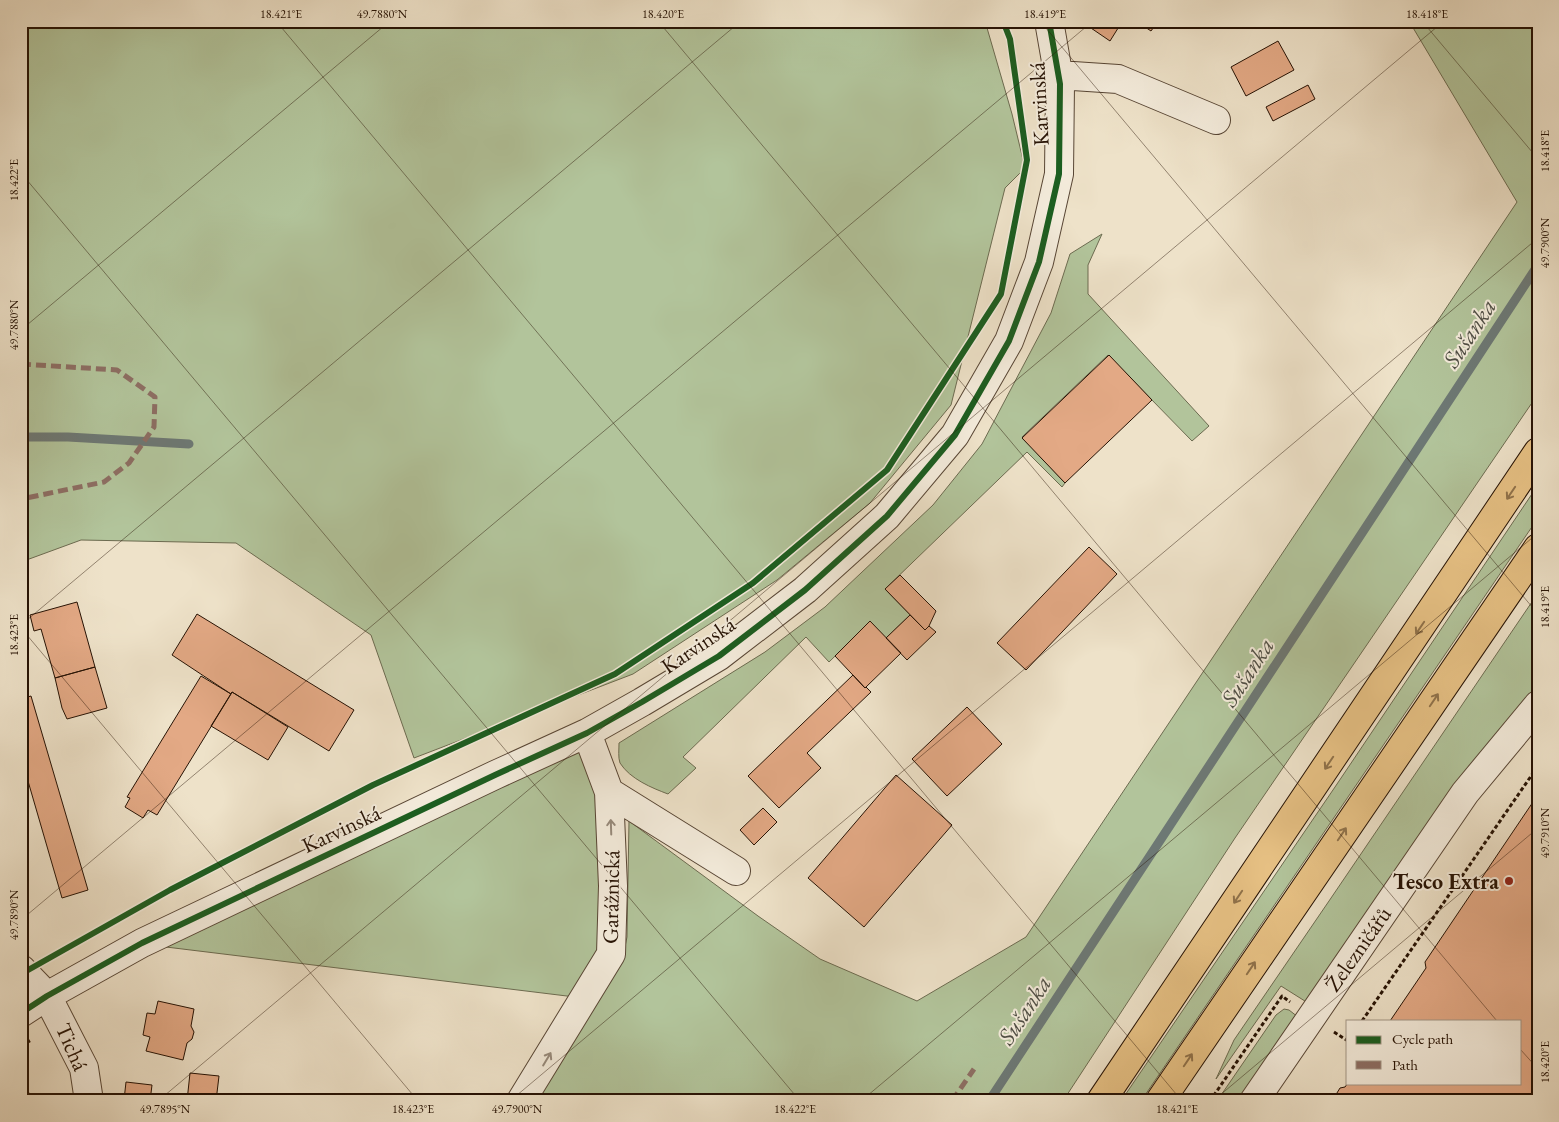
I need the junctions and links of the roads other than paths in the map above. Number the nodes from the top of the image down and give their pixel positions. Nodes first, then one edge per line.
1 (1049, 21) edge
2 (1058, 74) junction
3 (1216, 120) dead end
4 (1538, 452) edge
5 (1538, 548) edge
6 (1538, 705) edge
7 (587, 733) junction
8 (609, 792) junction
9 (736, 871) dead end
10 (21, 969) edge
11 (47, 996) junction
12 (21, 1013) edge
13 (89, 1101) edge
14 (521, 1101) edge
15 (1101, 1101) edge
16 (1160, 1101) edge
17 (1254, 1101) edge

1 - 2 street, Karvinská
2 - 3 street
2 - 7 street, Karvinská
4 -> 15 main road
16 -> 5 main road
6 - 17 street, Železničářů
7 - 8 street, Garážnická
7 - 11 street, Karvinská
8 - 9 street
14 -> 8 street, Garážnická
10 - 11 street, Tichá
11 - 12 street, Karvinská
11 - 13 street, Tichá

